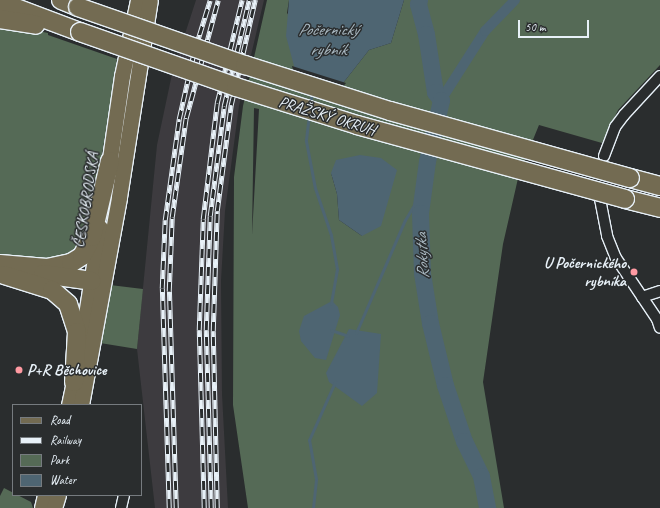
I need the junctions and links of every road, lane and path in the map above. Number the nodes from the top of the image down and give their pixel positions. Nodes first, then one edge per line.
1 (138, 0) edge
2 (150, 0) edge
3 (0, 2) edge
4 (69, 2) edge
5 (0, 19) edge
6 (61, 28) junction
7 (660, 76) edge
8 (604, 156) dead end
9 (110, 161) junction
10 (660, 186) edge
11 (600, 199) dead end
12 (660, 208) edge
13 (1, 270) edge
14 (97, 287) junction
15 (660, 291) edge
16 (642, 297) junction
17 (659, 320) edge
18 (74, 382) junction
19 (69, 404) edge
20 (81, 404) edge
21 (45, 496) edge
22 (58, 496) edge
23 (124, 496) edge
24 (42, 508) edge
25 (54, 508) edge
26 (121, 508) edge

1 - 9 main road, ČESKOBRODSKÁ
2 - 14 main road, ČESKOBRODSKÁ
3 - 6 highway
4 - 10 highway, PRAŽSKÝ OKRUH, bridge
5 - 6 highway
6 - 12 highway, PRAŽSKÝ OKRUH, bridge
7 - 8 street
9 - 13 highway
9 - 14 main road, ČESKOBRODSKÁ
11 - 16 street
13 - 14 highway
13 - 18 highway
14 - 18 main road, ČESKOBRODSKÁ
14 - 20 main road, ČESKOBRODSKÁ
15 - 16 street
16 - 17 street
18 - 19 main road, ČESKOBRODSKÁ
21 - 24 main road
22 - 25 main road
23 - 26 street

